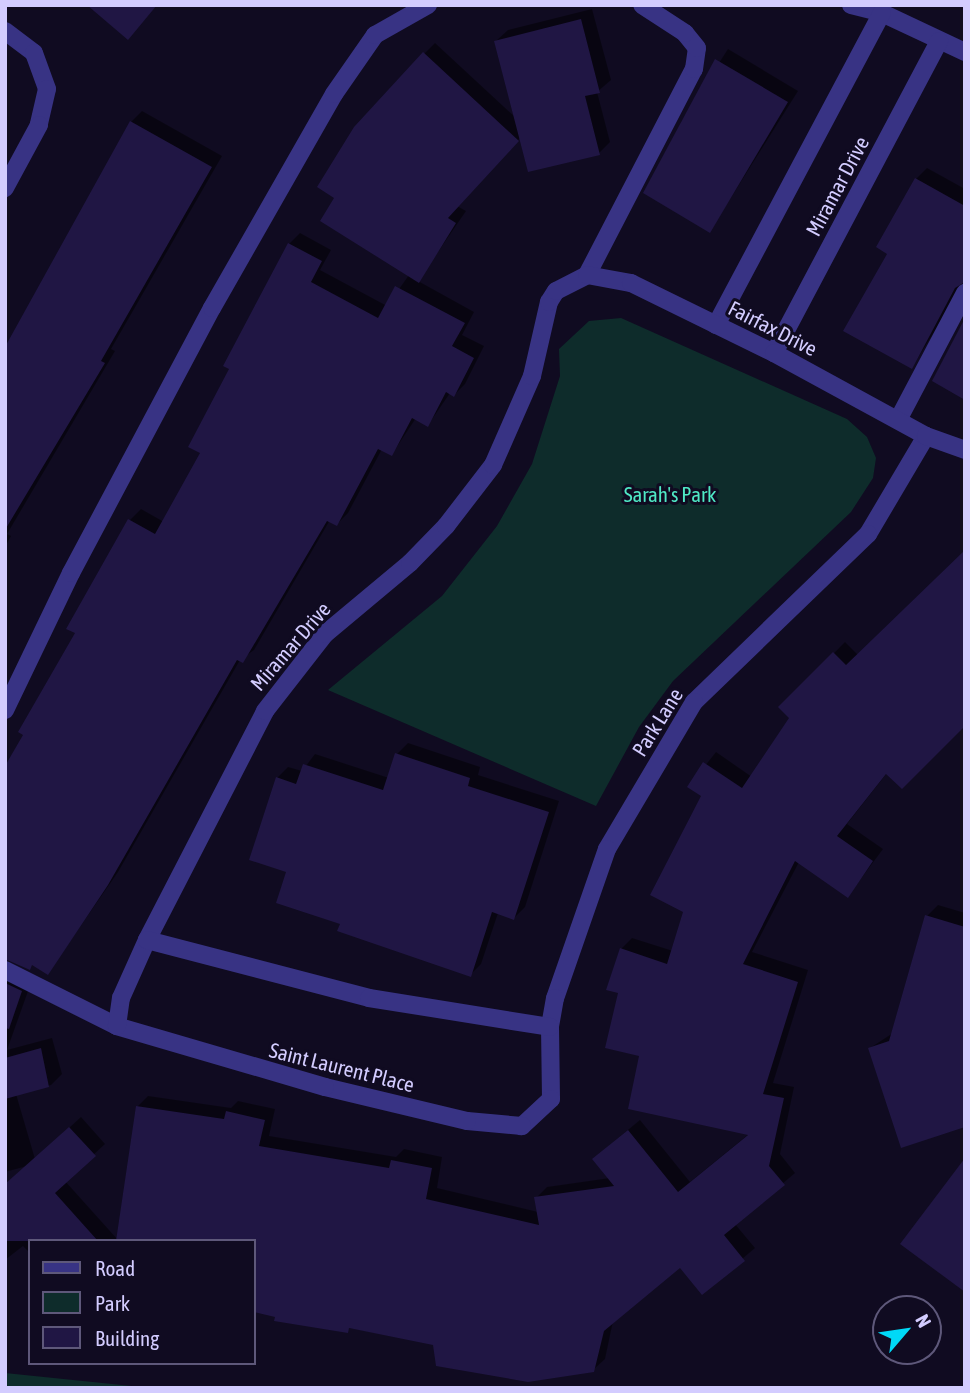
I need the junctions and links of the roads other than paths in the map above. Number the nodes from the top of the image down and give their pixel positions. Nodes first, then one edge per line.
1 (428, 5) edge
2 (642, 5) edge
3 (851, 5) edge
4 (877, 9) edge
5 (5, 31) edge
6 (939, 41) junction
7 (965, 52) edge
8 (5, 188) edge
9 (587, 275) junction
10 (965, 293) edge
11 (716, 325) junction
12 (774, 353) junction
13 (898, 420) junction
14 (926, 436) junction
15 (965, 450) edge
16 (5, 710) edge
17 (146, 940) junction
18 (5, 970) edge
19 (117, 1026) junction
20 (550, 1027) junction
21 (551, 1099) joint

1 - 16 street
2 - 9 street
3 - 4 street
4 - 6 street
4 - 11 street, Miramar Drive
5 - 8 street
6 - 7 street
6 - 12 street, Miramar Drive
9 - 11 street, Fairfax Drive
9 - 17 street, Miramar Drive
10 - 13 street
11 - 12 street, Fairfax Drive
12 - 13 street, Fairfax Drive
13 - 14 street, Fairfax Drive
14 - 15 street, Fairfax Drive
14 - 20 street, Park Lane
17 - 19 street, Miramar Drive
17 - 20 street
18 - 19 street, Saint Laurent Place
19 - 21 street, Saint Laurent Place
20 - 21 street, Park Lane

